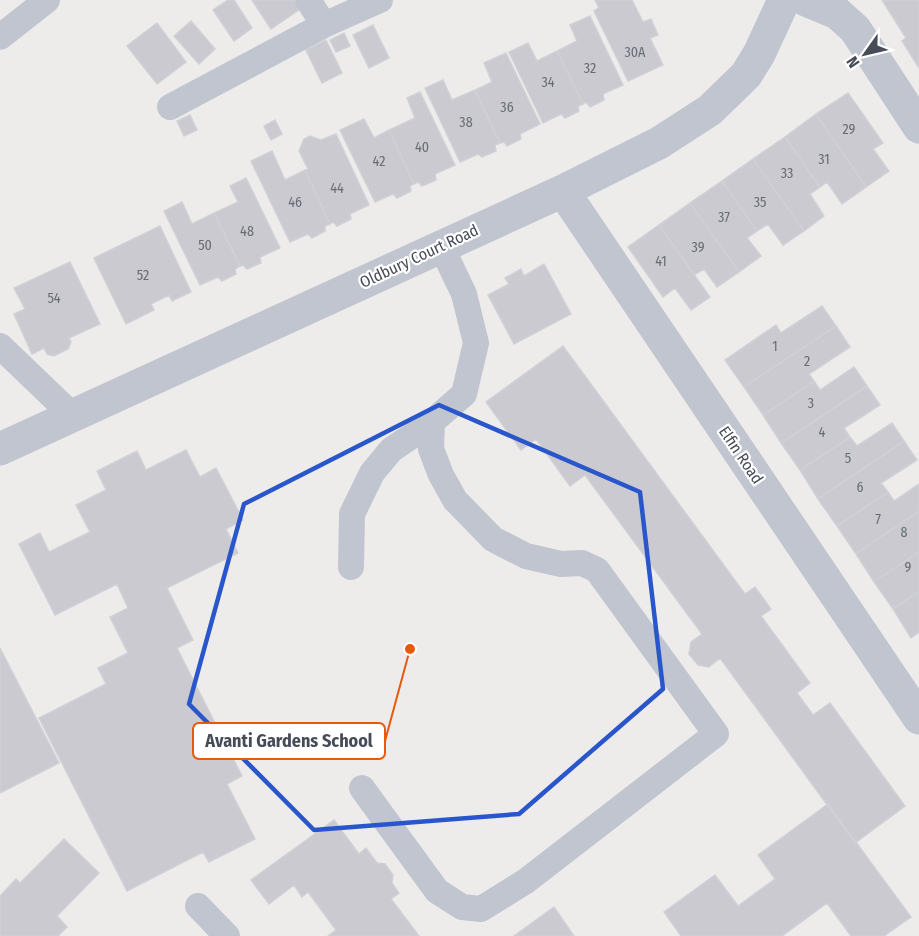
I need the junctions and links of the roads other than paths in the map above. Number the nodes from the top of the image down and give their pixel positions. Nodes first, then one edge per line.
1 (46, 0) edge
2 (308, 0) edge
3 (380, 0) edge
4 (784, 0) edge
5 (806, 0) edge
6 (324, 25) junction
7 (0, 37) edge
8 (170, 107) dead end
9 (919, 127) edge
10 (563, 191) junction
11 (441, 246) junction
12 (0, 346) edge
13 (72, 415) junction
14 (432, 422) junction
15 (0, 449) edge
16 (351, 567) dead end
17 (919, 718) edge
18 (363, 788) dead end
19 (198, 906) dead end
20 (227, 936) edge

1 - 7 lane
2 - 6 lane
3 - 6 lane
4 - 10 street, Oldbury Court Road
5 - 9 street
6 - 8 lane
10 - 11 street, Oldbury Court Road
10 - 17 street, Elfin Road
11 - 13 street, Oldbury Court Road
11 - 14 lane
12 - 13 lane
13 - 15 street, Oldbury Court Road
14 - 16 lane
14 - 18 lane
19 - 20 lane

